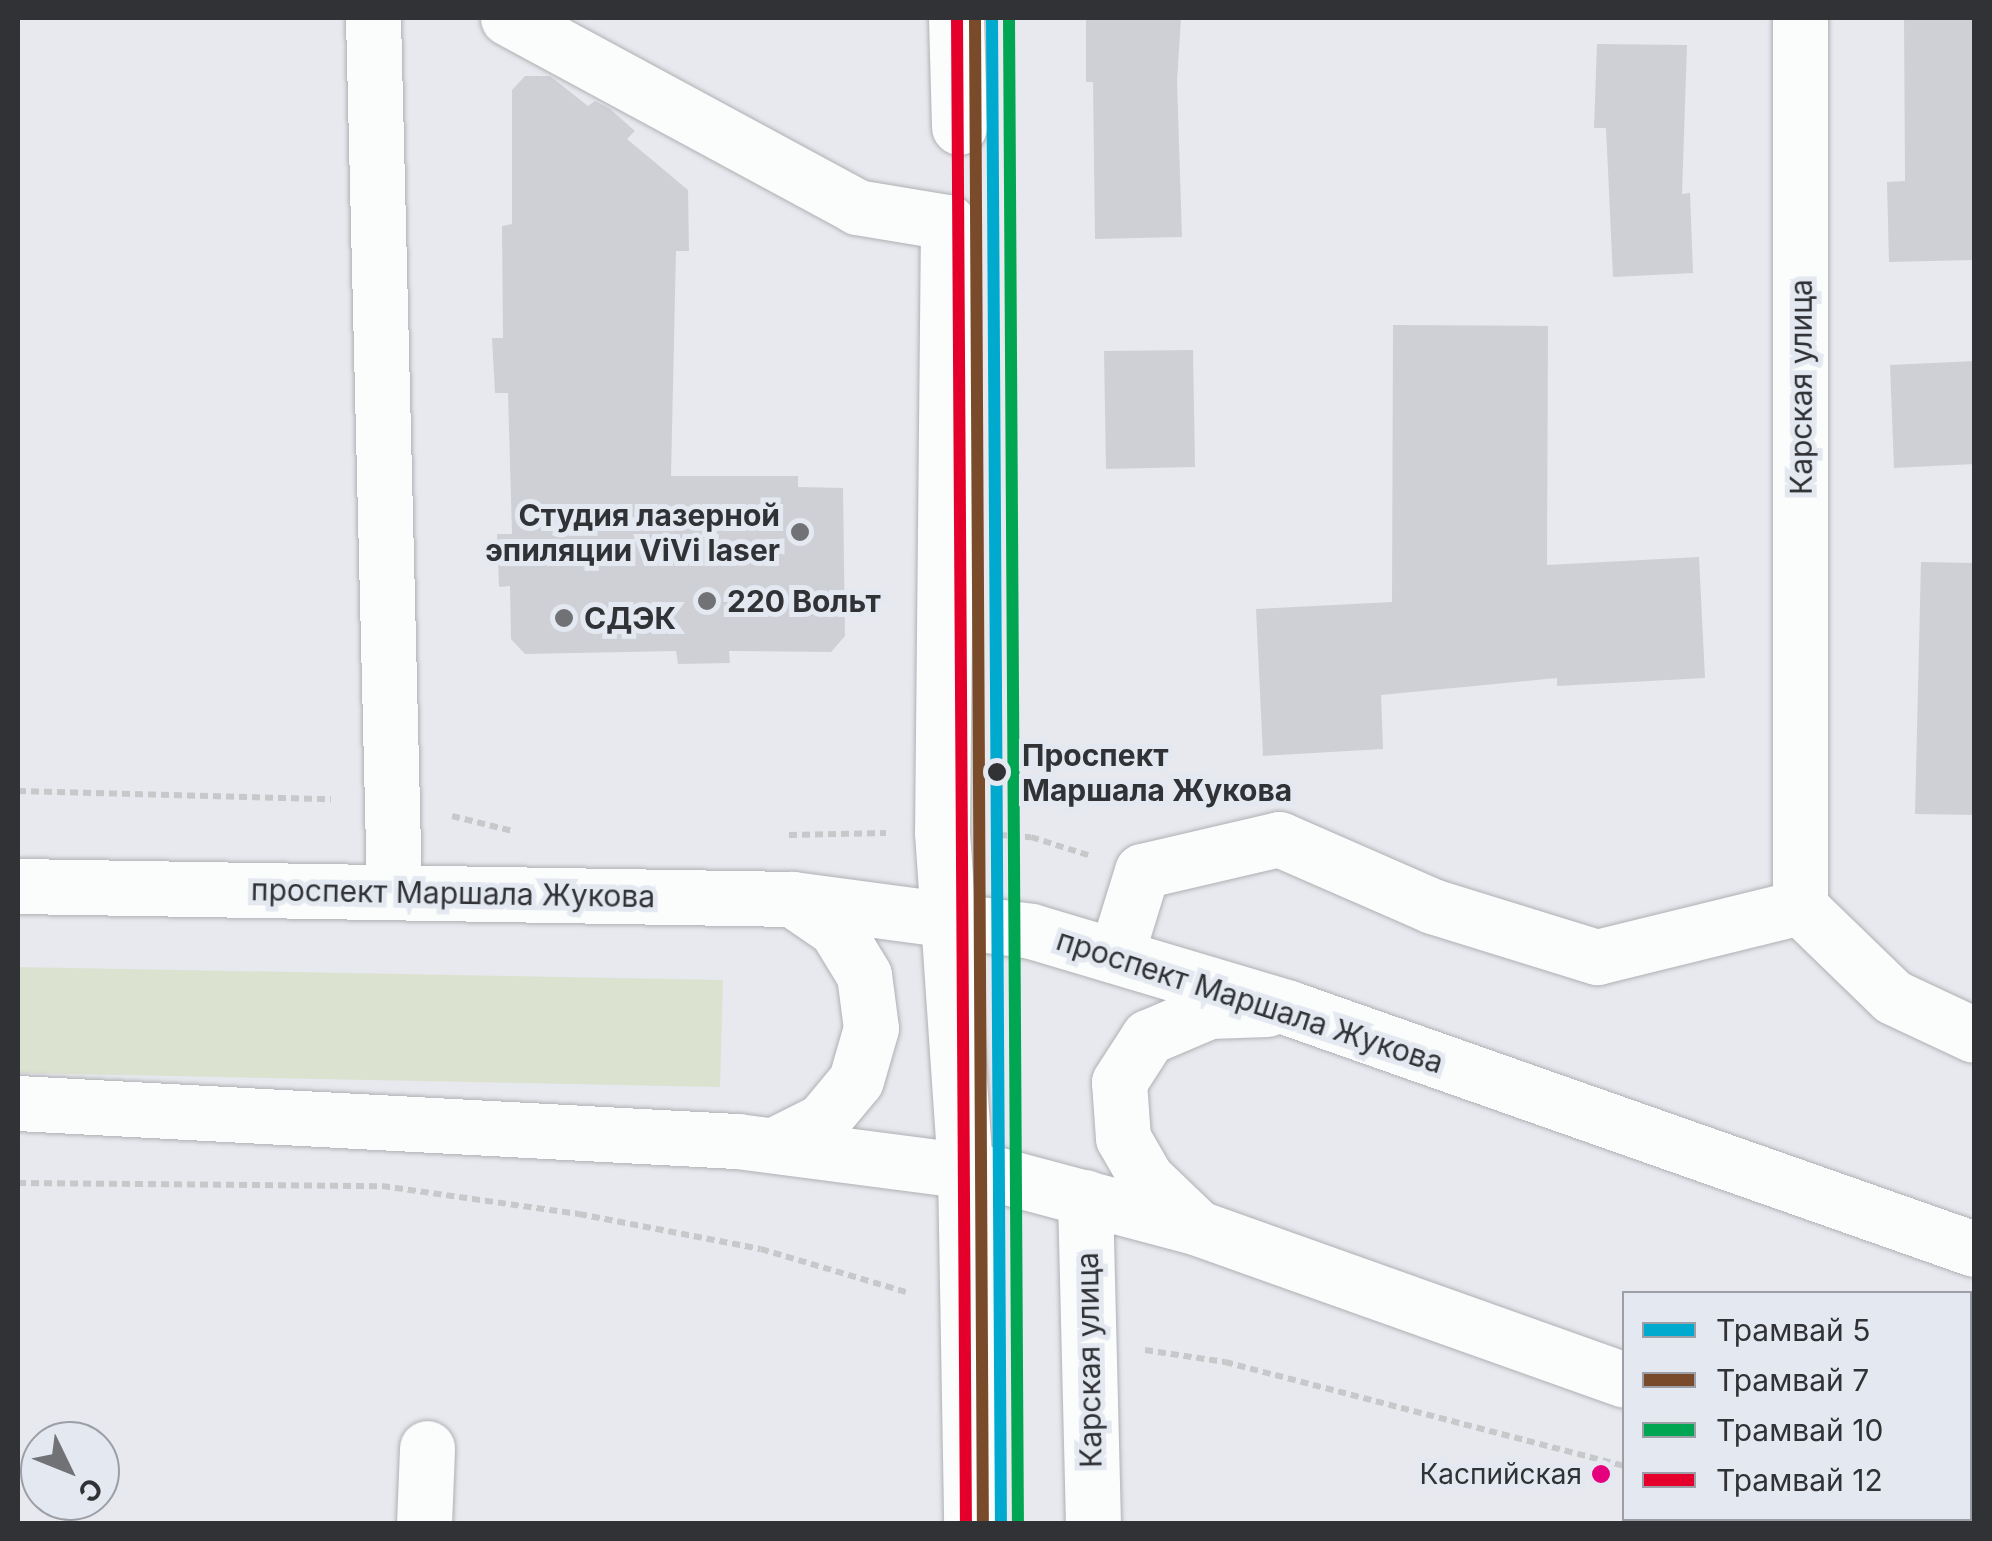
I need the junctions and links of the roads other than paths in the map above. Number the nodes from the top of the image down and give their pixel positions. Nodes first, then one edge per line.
1 (374, 18) edge
2 (508, 18) edge
3 (956, 18) edge
4 (1800, 18) edge
5 (959, 127) dead end
6 (18, 886) edge
7 (394, 892) junction
8 (792, 899) junction
9 (1800, 907) junction
10 (944, 916) junction
11 (1116, 955) junction
12 (1289, 1008) junction
13 (1974, 1036) edge
14 (18, 1103) edge
15 (774, 1145) junction
16 (965, 1170) junction
17 (1085, 1197) junction
18 (1198, 1228) junction
19 (1967, 1239) edge
20 (1622, 1379) edge
21 (427, 1448) dead end
22 (424, 1524) edge
23 (971, 1524) edge
24 (1093, 1524) edge

1 - 7 main road
2 - 10 main road
3 - 5 main road
4 - 9 main road, Карская улица
6 - 7 main road, проспект Маршала Жукова
7 - 8 main road, проспект Маршала Жукова
8 - 10 main road, проспект Маршала Жукова
8 - 15 main road
9 - 11 main road
9 - 13 main road
10 - 11 main road, проспект Маршала Жукова
10 - 16 main road
11 - 12 main road, проспект Маршала Жукова
12 - 18 main road
12 - 19 main road, проспект Маршала Жукова
14 - 15 main road
15 - 16 main road
16 - 17 main road
16 - 23 main road
17 - 18 main road
17 - 24 main road, Карская улица
18 - 20 main road
21 - 22 main road

